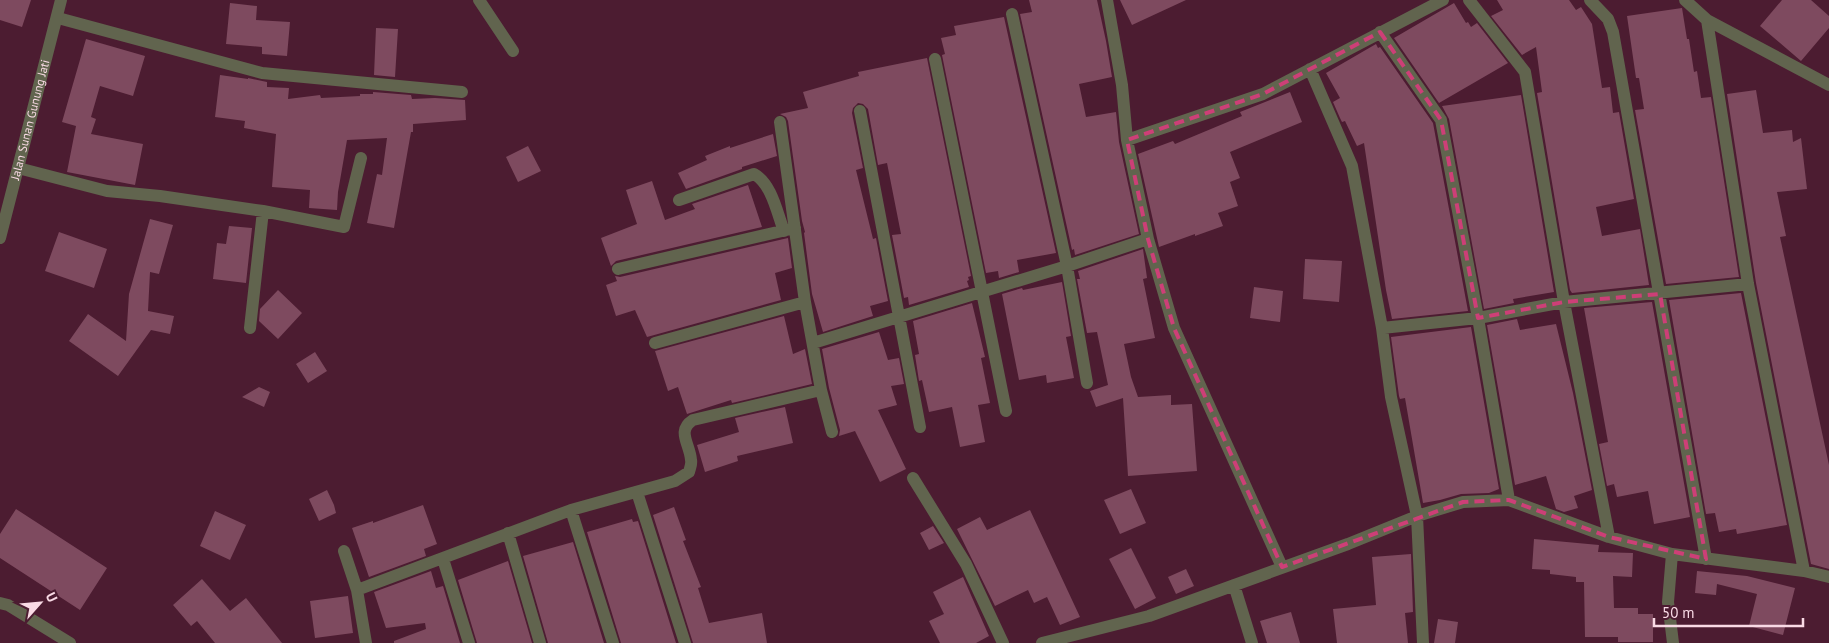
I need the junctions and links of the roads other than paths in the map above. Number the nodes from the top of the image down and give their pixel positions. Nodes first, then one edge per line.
1 (61, 0) edge
2 (478, 0) edge
3 (1107, 0) edge
4 (1443, 0) edge
5 (1469, 0) edge
6 (1590, 0) edge
7 (1685, 0) edge
8 (1012, 14) dead end
9 (58, 18) junction
10 (1707, 20) junction
11 (1380, 32) junction
12 (513, 50) dead end
13 (935, 59) dead end
14 (1310, 69) junction
15 (1829, 85) edge
16 (462, 92) dead end
17 (860, 111) dead end
18 (780, 122) dead end
19 (1127, 140) junction
20 (362, 158) dead end
21 (18, 168) junction
22 (679, 200) dead end
23 (263, 211) junction
24 (790, 230) junction
25 (0, 238) edge
26 (1148, 239) junction
27 (1067, 266) junction
28 (618, 269) dead end
29 (1748, 284) junction
30 (983, 291) junction
31 (1660, 294) junction
32 (805, 302) junction
33 (1564, 302) junction
34 (899, 317) junction
35 (1478, 318) junction
36 (250, 328) dead end
37 (1382, 328) junction
38 (655, 343) dead end
39 (812, 343) junction
40 (1087, 383) dead end
41 (820, 390) junction
42 (1006, 410) dead end
43 (920, 427) dead end
44 (832, 432) dead end
45 (913, 478) dead end
46 (637, 492) junction
47 (1509, 500) junction
48 (571, 510) junction
49 (1417, 516) junction
50 (508, 533) junction
51 (1609, 537) junction
52 (344, 551) dead end
53 (1672, 554) junction
54 (443, 559) junction
55 (1706, 560) junction
56 (1282, 567) junction
57 (1804, 571) junction
58 (1829, 577) edge
59 (1234, 585) junction
60 (357, 590) junction
61 (0, 603) edge
62 (70, 643) edge
63 (366, 643) edge
64 (469, 643) edge
65 (540, 643) edge
66 (613, 643) edge
67 (686, 643) edge
68 (1003, 643) edge
69 (1042, 643) edge
70 (1252, 643) edge
71 (1423, 643) edge
72 (1673, 643) edge

1 - 9 street, Jalan Sunan Gunung Jati
2 - 12 street
3 - 19 street
4 - 11 street
5 - 33 street
6 - 31 street
7 - 10 street
8 - 27 street
9 - 16 street
9 - 21 street, Jalan Sunan Gunung Jati
10 - 15 street
10 - 29 street
11 - 14 street
11 - 35 street
13 - 30 street
14 - 19 street
14 - 37 street
17 - 34 street
18 - 24 street
19 - 26 street
20 - 23 street
21 - 23 street
21 - 25 street, Jalan Sunan Gunung Jati
22 - 24 street
23 - 36 street
24 - 28 street
24 - 32 street
26 - 27 street
26 - 56 street
27 - 30 street
27 - 40 street
29 - 31 street
29 - 57 street
30 - 34 street
30 - 42 street
31 - 33 street
31 - 55 street
32 - 38 street
32 - 39 street
33 - 35 street
33 - 51 street
34 - 39 street
34 - 43 street
35 - 37 street
35 - 47 street
37 - 49 street
39 - 41 street
41 - 44 street
41 - 46 street
45 - 68 street
46 - 48 street
46 - 67 street
47 - 49 street
47 - 51 street
48 - 50 street
48 - 66 street
49 - 56 street
49 - 71 street
50 - 54 street
50 - 65 street
51 - 53 street
52 - 60 street
53 - 55 street
53 - 72 street
54 - 60 street
54 - 64 street
55 - 57 street
56 - 59 street
57 - 58 street
59 - 69 street
59 - 70 street
60 - 63 street
61 - 62 street

